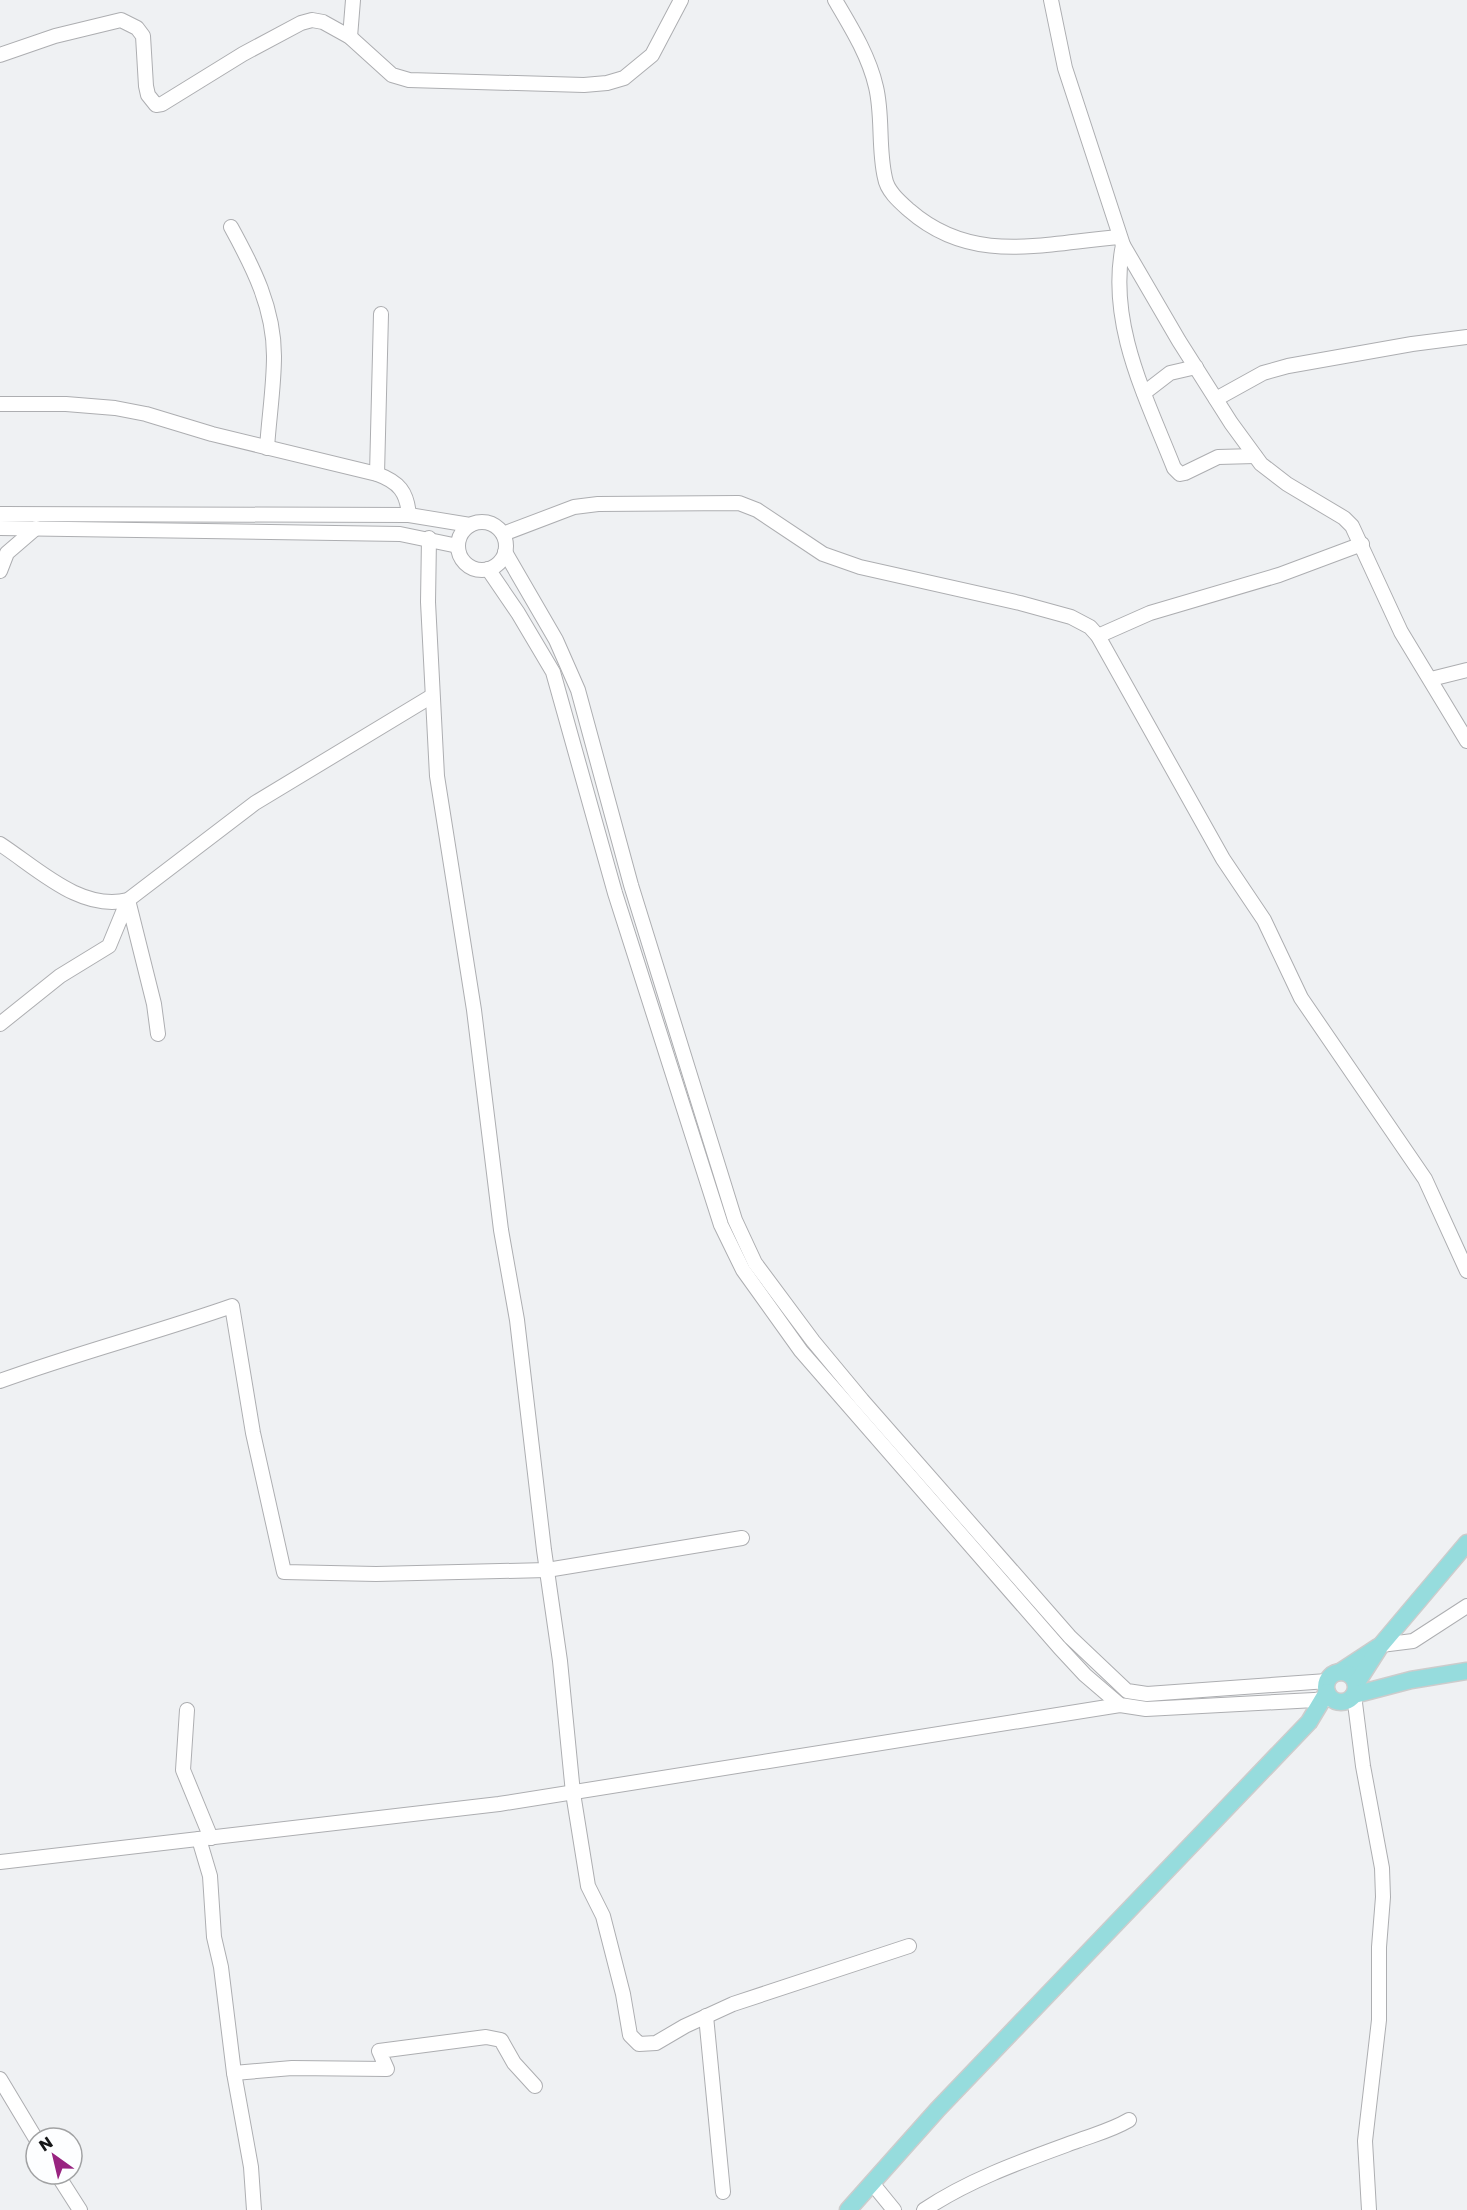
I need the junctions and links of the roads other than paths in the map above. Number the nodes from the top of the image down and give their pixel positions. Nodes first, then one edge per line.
1 (352, 0) edge
2 (681, 0) edge
3 (835, 0) edge
4 (1052, 0) edge
5 (350, 37) junction
6 (0, 55) edge
7 (231, 226) dead end
8 (1121, 241) junction
9 (381, 314) dead end
10 (1467, 337) edge
11 (1196, 366) junction
12 (1144, 393) junction
13 (1216, 399) junction
14 (0, 404) edge
15 (267, 448) junction
16 (1256, 456) junction
17 (377, 474) junction
18 (0, 514) edge
19 (409, 515) junction
20 (470, 525) junction
21 (0, 528) edge
22 (36, 528) junction
23 (502, 534) junction
24 (429, 538) junction
25 (1362, 544) junction
26 (458, 546) junction
27 (505, 552) junction
28 (488, 569) junction
29 (0, 571) edge
30 (1098, 636) junction
31 (1467, 670) edge
32 (1431, 679) junction
33 (432, 696) junction
34 (1467, 741) edge
35 (0, 843) edge
36 (128, 900) junction
37 (0, 1024) edge
38 (158, 1034) dead end
39 (1467, 1271) edge
40 (0, 1381) edge
41 (742, 1538) dead end
42 (1467, 1543) edge
43 (547, 1570) junction
44 (1467, 1606) edge
45 (1381, 1645) junction
46 (1467, 1671) edge
47 (1411, 1680) junction
48 (1341, 1687) junction
49 (1120, 1706) junction
50 (187, 1710) dead end
51 (573, 1792) junction
52 (205, 1838) junction
53 (0, 1862) edge
54 (909, 1947) dead end
55 (706, 2016) junction
56 (234, 2073) junction
57 (0, 2079) edge
58 (535, 2086) dead end
59 (1129, 2120) dead end
60 (28, 2126) edge
61 (872, 2183) junction
62 (65, 2186) edge
63 (723, 2192) dead end
64 (80, 2210) edge
65 (254, 2210) edge
66 (848, 2210) edge
67 (894, 2210) edge
68 (924, 2210) edge
69 (1369, 2210) edge

1 - 5 street
2 - 5 street
3 - 8 street
4 - 8 street
5 - 6 street
7 - 15 street
8 - 11 street
8 - 12 street
9 - 17 street
10 - 13 street
11 - 12 street
11 - 13 street
12 - 16 street
13 - 16 street
14 - 15 street
15 - 17 street
16 - 25 street
17 - 19 street
18 - 19 street
19 - 20 street
20 - 23 street
20 - 26 street
21 - 22 street
22 - 24 street
22 - 29 street
23 - 27 street
23 - 30 street
24 - 26 street
24 - 33 street
25 - 30 street
25 - 32 street
26 - 28 street
27 - 28 street
27 - 48 street
28 - 49 street
30 - 39 street
31 - 32 street
32 - 34 street
33 - 36 street
33 - 43 street
35 - 36 street
36 - 37 street
36 - 38 street
40 - 43 street
41 - 43 street
42 - 45 main road
43 - 51 street
44 - 45 street
45 - 48 main road
45 - 48 main road
46 - 47 main road
47 - 48 main road
47 - 48 main road
48 - 49 street
48 - 61 main road
48 - 69 street
49 - 51 street
50 - 52 street
51 - 52 street
51 - 55 street
52 - 53 street
52 - 56 street
54 - 55 street
55 - 63 street
56 - 58 street
56 - 65 street
57 - 60 street
59 - 68 street
61 - 66 main road
61 - 67 street
62 - 64 street

